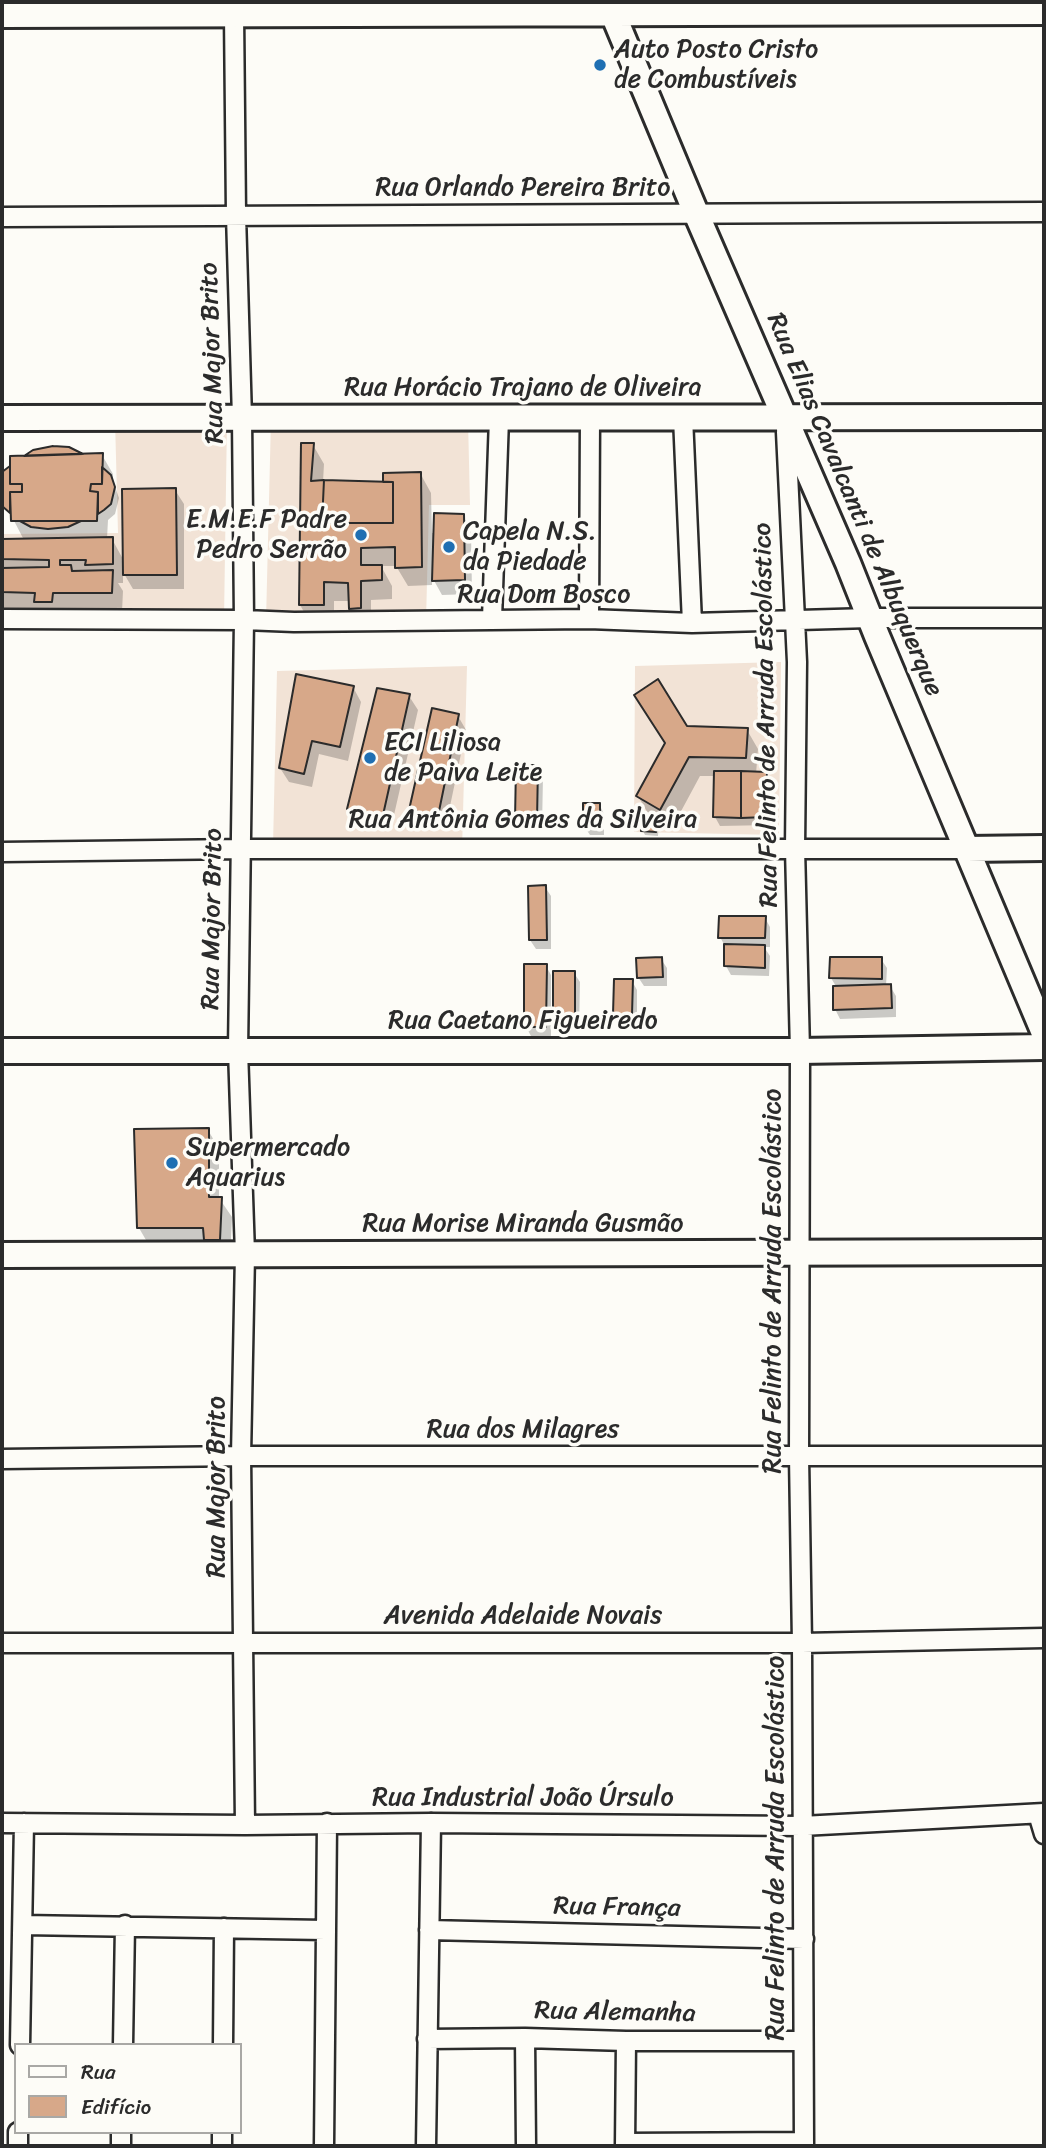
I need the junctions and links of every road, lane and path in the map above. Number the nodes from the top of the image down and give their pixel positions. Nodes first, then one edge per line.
1 (610, 7) edge
2 (797, 8) edge
3 (1044, 12) edge
4 (234, 14) junction
5 (2, 15) edge
6 (1044, 212) edge
7 (696, 213) junction
8 (236, 215) junction
9 (2, 217) edge
10 (683, 417) junction
11 (785, 417) junction
12 (1044, 417) edge
13 (2, 418) edge
14 (242, 418) junction
15 (499, 418) junction
16 (590, 418) junction
17 (870, 618) junction
18 (1044, 618) edge
19 (2, 619) edge
20 (492, 619) junction
21 (589, 619) junction
22 (244, 620) junction
23 (796, 621) junction
24 (692, 622) junction
25 (795, 848) junction
26 (1044, 848) edge
27 (240, 849) junction
28 (967, 849) junction
29 (2, 852) edge
30 (1044, 1032) edge
31 (1044, 1046) edge
32 (237, 1050) junction
33 (2, 1051) edge
34 (800, 1051) junction
35 (1044, 1252) edge
36 (245, 1254) junction
37 (800, 1254) junction
38 (2, 1255) edge
39 (241, 1456) junction
40 (799, 1456) junction
41 (1044, 1456) edge
42 (2, 1459) edge
43 (1044, 1638) edge
44 (244, 1642) junction
45 (2, 1643) edge
46 (802, 1643) junction
47 (1041, 1814) edge
48 (2, 1823) edge
49 (24, 1823) junction
50 (327, 1823) junction
51 (431, 1823) junction
52 (245, 1825) junction
53 (802, 1826) junction
54 (1044, 1834) edge
55 (23, 1925) junction
56 (125, 1926) junction
57 (224, 1928) junction
58 (324, 1930) junction
59 (429, 1930) junction
60 (804, 1939) junction
61 (525, 2038) junction
62 (427, 2039) junction
63 (626, 2041) junction
64 (803, 2041) junction
65 (20, 2043) edge
66 (123, 2043) edge
67 (223, 2043) edge
68 (804, 2144) edge
69 (625, 2145) edge
70 (324, 2146) edge
71 (426, 2146) edge
72 (526, 2146) edge

1 - 2 street
1 - 4 street
1 - 7 street, Rua Elias Cavalcanti de Albuquerque
2 - 3 street
4 - 5 street
4 - 8 street, Rua Major Brito
6 - 7 street, Rua Orlando Pereira Brito
7 - 8 street, Rua Orlando Pereira Brito
7 - 11 street, Rua Elias Cavalcanti de Albuquerque
8 - 9 street, Rua Orlando Pereira Brito
8 - 14 street, Rua Major Brito
10 - 11 street, Rua Horácio Trajano de Oliveira
10 - 16 street, Rua Horácio Trajano de Oliveira
10 - 24 street
11 - 12 street, Rua Horácio Trajano de Oliveira
11 - 17 street, Rua Elias Cavalcanti de Albuquerque
11 - 23 street, Rua Felinto de Arruda Escolástico
13 - 14 street, Rua Horácio Trajano de Oliveira
14 - 15 street, Rua Horácio Trajano de Oliveira
14 - 22 street, Rua Major Brito
15 - 16 street, Rua Horácio Trajano de Oliveira
15 - 20 street
16 - 21 street
17 - 18 street, Rua Dom Bosco
17 - 23 street, Rua Dom Bosco
17 - 28 street, Rua Elias Cavalcanti de Albuquerque
19 - 22 street, Rua Dom Bosco
20 - 21 street, Rua Dom Bosco
20 - 22 street, Rua Dom Bosco
21 - 24 street, Rua Dom Bosco
22 - 27 street, Rua Major Brito
23 - 24 street, Rua Dom Bosco
23 - 25 street, Rua Felinto de Arruda Escolástico
25 - 27 street, Rua Antônia Gomes da Silveira
25 - 28 street, Rua Antônia Gomes da Silveira
25 - 34 street, Rua Felinto de Arruda Escolástico
26 - 28 street, Rua Antônia Gomes da Silveira
27 - 29 street, Rua Antônia Gomes da Silveira
27 - 32 street, Rua Major Brito
28 - 30 street, Rua Elias Cavalcanti de Albuquerque
31 - 34 street, Rua Caetano Figueiredo
32 - 33 street, Rua Caetano Figueiredo
32 - 34 street, Rua Caetano Figueiredo
32 - 36 street, Rua Major Brito
34 - 37 street, Rua Felinto de Arruda Escolástico
35 - 37 street, Rua Morise Miranda Gusmão
36 - 37 street, Rua Morise Miranda Gusmão
36 - 38 street, Rua Morise Miranda Gusmão
36 - 39 street, Rua Major Brito
37 - 40 street, Rua Felinto de Arruda Escolástico
39 - 40 street, Rua dos Milagres
39 - 42 street, Rua dos Milagres
39 - 44 street, Rua Major Brito
40 - 41 street, Rua dos Milagres
40 - 46 street, Rua Felinto de Arruda Escolástico
43 - 46 street, Avenida Adelaide Novais
44 - 45 street, Avenida Adelaide Novais
44 - 46 street, Avenida Adelaide Novais
44 - 52 street, Rua Major Brito
46 - 53 street, Rua Felinto de Arruda Escolástico
47 - 53 street, Rua Industrial João Úrsulo
47 - 54 street
48 - 49 street, Rua Industrial João Úrsulo
49 - 52 street, Rua Industrial João Úrsulo
49 - 55 street
50 - 51 street, Rua Industrial João Úrsulo
50 - 52 street, Rua Industrial João Úrsulo
50 - 58 street
51 - 53 street, Rua Industrial João Úrsulo
51 - 59 street
53 - 60 street, Rua Felinto de Arruda Escolástico
55 - 56 street
55 - 65 street
56 - 57 street
56 - 66 street
57 - 58 street
57 - 67 street
58 - 70 street
59 - 60 street, Rua França
59 - 62 street
60 - 64 street, Rua Felinto de Arruda Escolástico
61 - 62 street, Rua Alemanha
61 - 63 street, Rua Alemanha
61 - 72 street
62 - 71 street
63 - 64 street, Rua Alemanha
63 - 69 street
64 - 68 street, Rua Felinto de Arruda Escolástico
68 - 69 street

